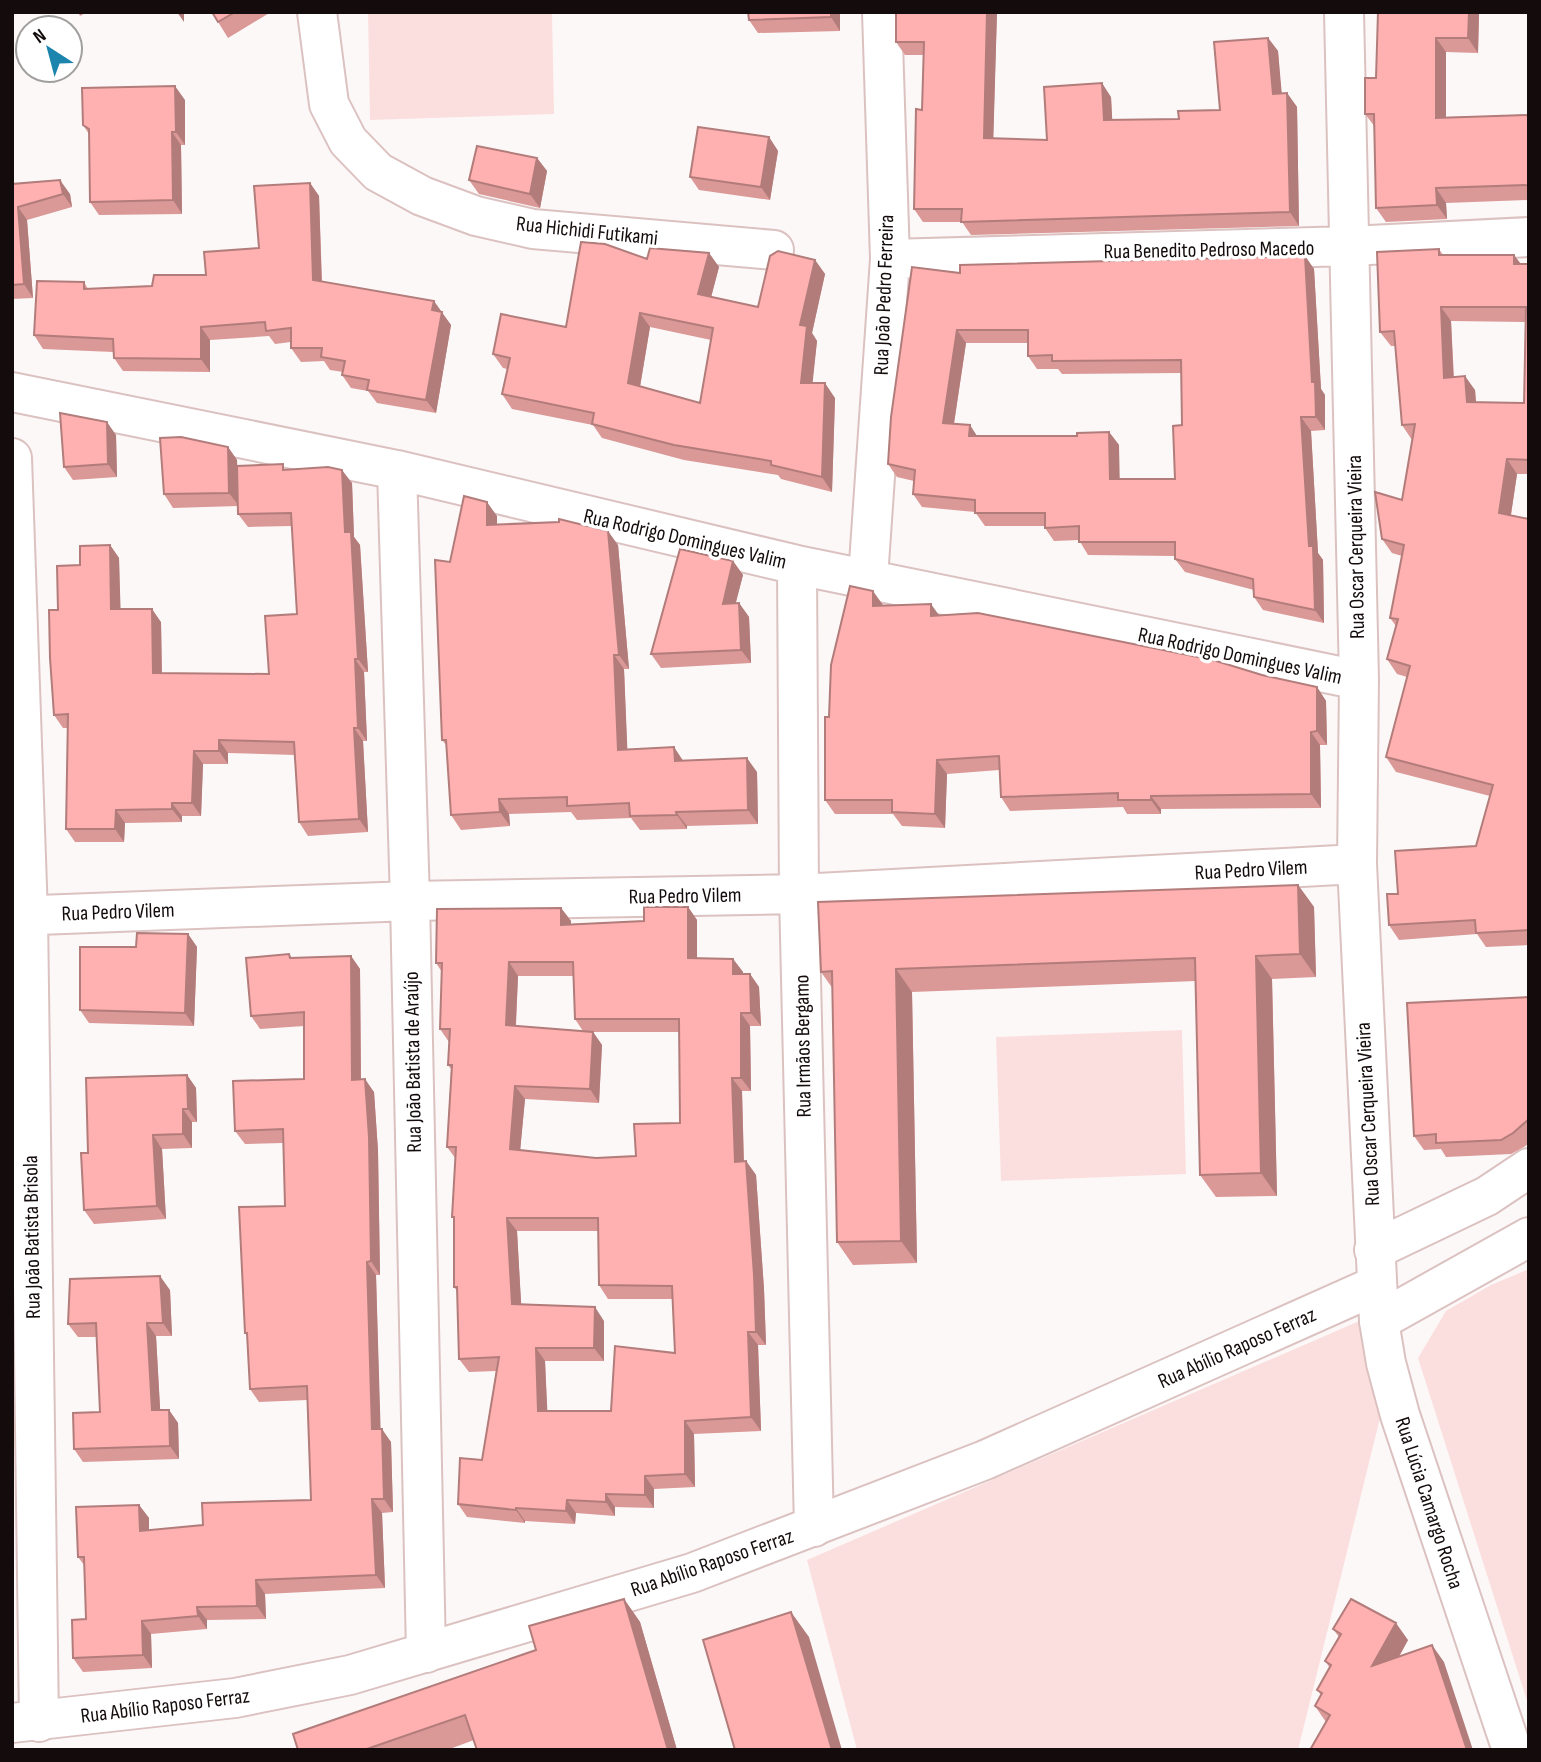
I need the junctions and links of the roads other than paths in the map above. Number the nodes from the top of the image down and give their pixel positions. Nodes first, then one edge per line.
1 (317, 12) edge
2 (882, 12) edge
3 (1344, 12) edge
4 (1529, 237) edge
5 (1350, 246) junction
6 (774, 250) edge
7 (890, 259) junction
8 (12, 392) edge
9 (12, 458) edge
10 (397, 471) junction
11 (797, 565) junction
12 (868, 578) junction
13 (1359, 680) junction
14 (1357, 864) junction
15 (799, 894) junction
16 (410, 901) junction
17 (20, 915) edge
18 (1529, 1168) edge
19 (1529, 1237) edge
20 (1377, 1285) junction
21 (814, 1527) junction
22 (426, 1653) junction
23 (25, 1723) edge
24 (1511, 1750) edge

1 - 6 street, Rua Hichidi Futikami
2 - 7 street, Rua João Pedro Ferreira
3 - 5 street, Rua Oscar Cerqueira Vieira
4 - 5 street, Rua Benedito Pedroso Macedo
5 - 7 street, Rua Benedito Pedroso Macedo
5 - 13 street, Rua Oscar Cerqueira Vieira
7 - 12 street, Rua João Pedro Ferreira
8 - 10 street, Rua Rodrigo Domingues Valim
9 - 17 street, Rua João Batista Brisola
10 - 11 street, Rua Rodrigo Domingues Valim
10 - 16 street, Rua João Batista de Araújo
11 - 12 street, Rua Rodrigo Domingues Valim
11 - 15 street, Rua Irmãos Bergamo
12 - 13 street, Rua Rodrigo Domingues Valim
13 - 14 street, Rua Oscar Cerqueira Vieira
14 - 15 street, Rua Pedro Vilem
14 - 20 street, Rua Oscar Cerqueira Vieira
15 - 16 street, Rua Pedro Vilem
15 - 21 street, Rua Irmãos Bergamo
16 - 17 street, Rua Pedro Vilem
16 - 22 street, Rua João Batista de Araújo
17 - 23 street, Rua João Batista Brisola
18 - 20 street
19 - 20 street
20 - 21 street, Rua Abílio Raposo Ferraz
20 - 24 street, Rua Lúcia Camargo Rocha
21 - 22 street, Rua Abílio Raposo Ferraz
22 - 23 street, Rua Abílio Raposo Ferraz

